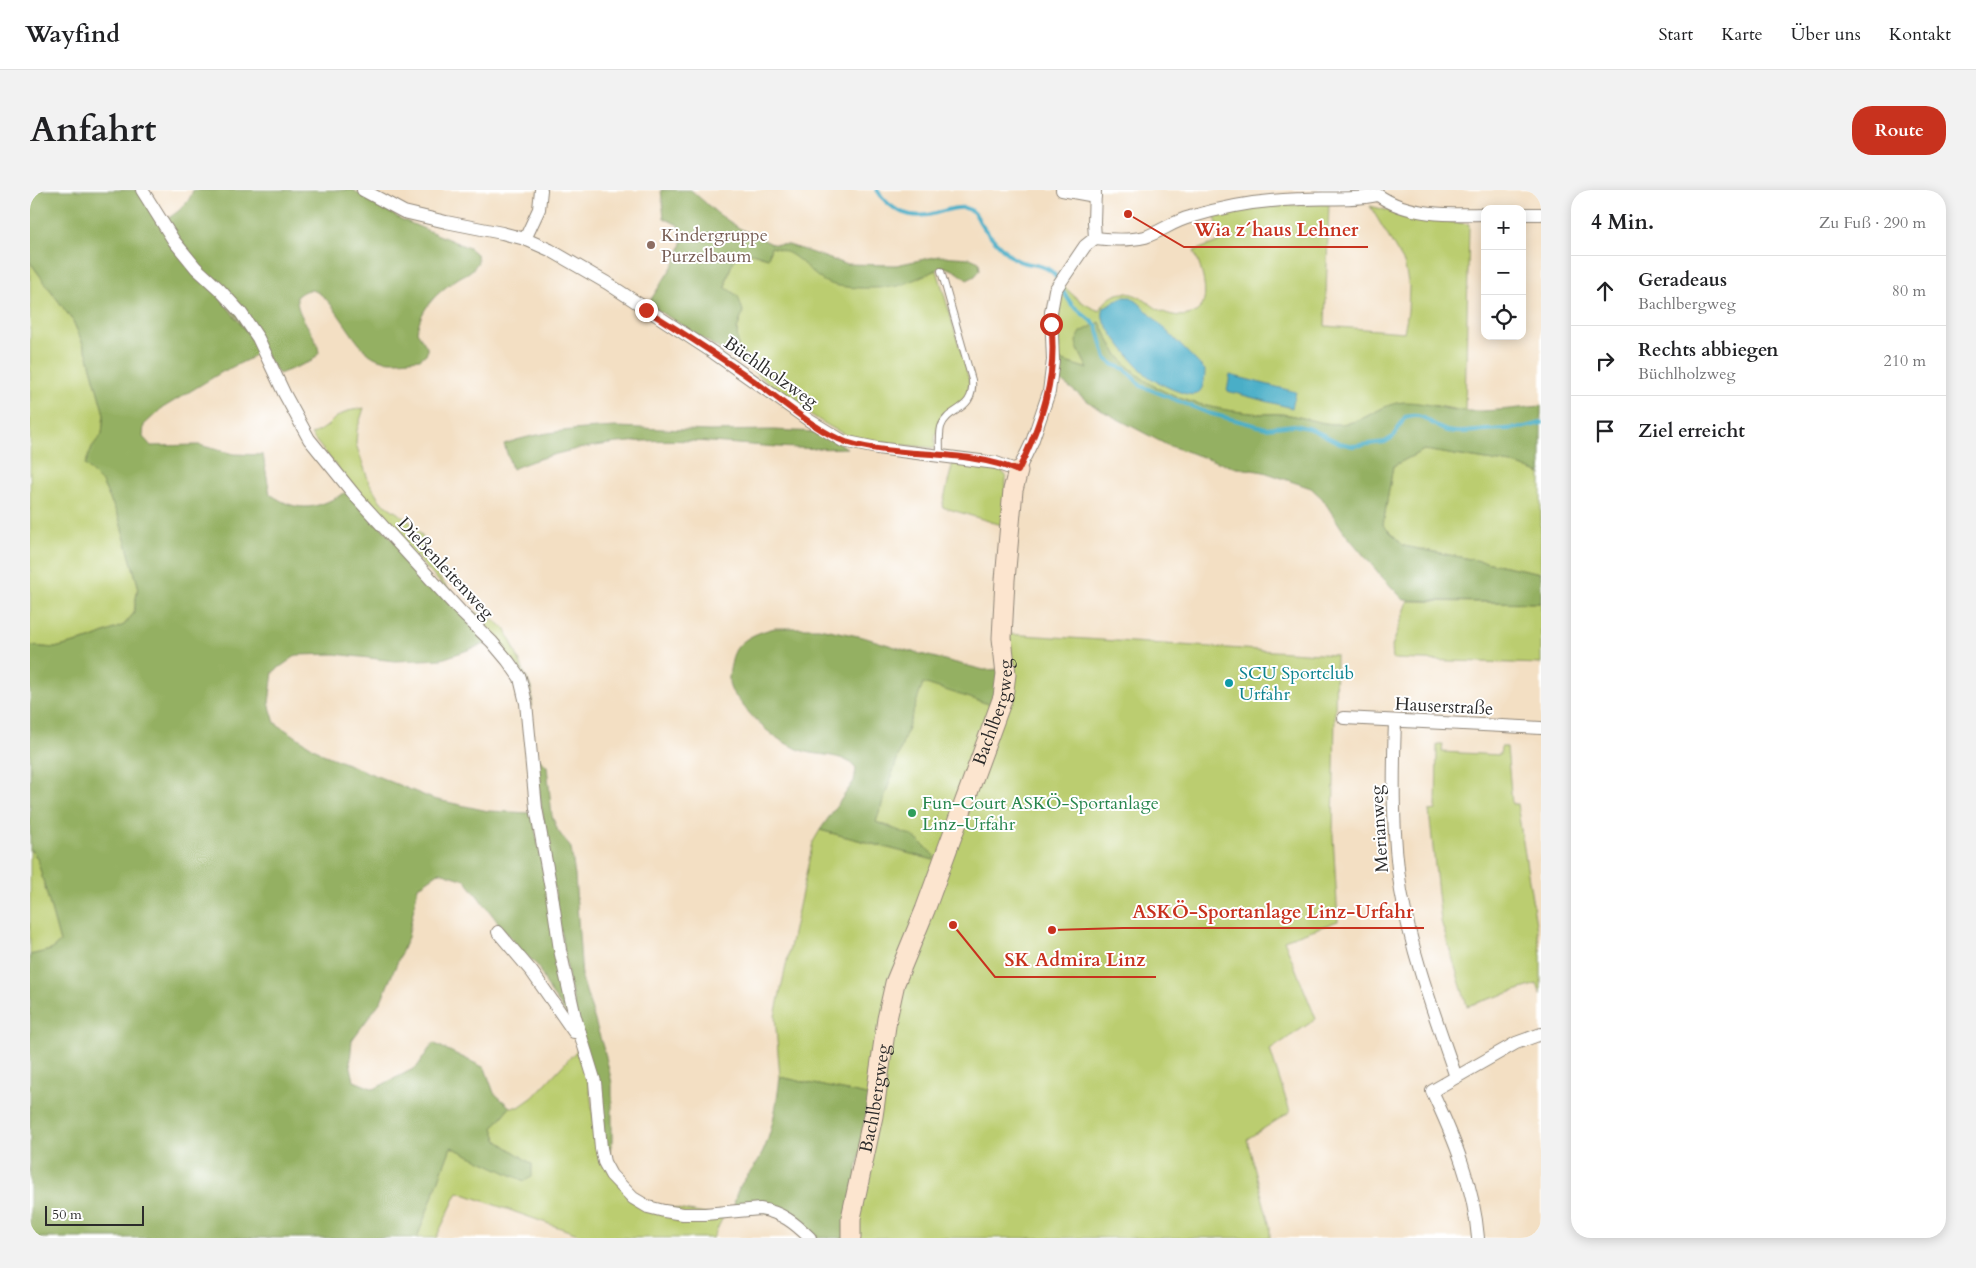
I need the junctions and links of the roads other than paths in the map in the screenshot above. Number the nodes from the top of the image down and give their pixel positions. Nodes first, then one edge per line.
1 (142, 190) edge
2 (363, 190) edge
3 (541, 190) edge
4 (1062, 190) edge
5 (1377, 192) edge
6 (1095, 193) edge
7 (1481, 214) edge
8 (1526, 214) edge
9 (1541, 214) edge
10 (1096, 238) junction
11 (525, 239) junction
12 (941, 271) dead end
13 (940, 455) junction
14 (1018, 471) junction
15 (1344, 718) dead end
16 (1396, 721) junction
17 (1541, 728) edge
18 (498, 932) dead end
19 (580, 1032) junction
20 (1541, 1034) edge
21 (1456, 1077) junction
22 (810, 1238) edge
23 (851, 1238) edge
24 (1478, 1238) edge

1 - 19 street, Dießenleitenweg
2 - 11 street, Büchlholzweg
3 - 11 street
4 - 6 street
5 - 7 street
5 - 10 street
6 - 10 street
8 - 9 street
10 - 14 street, Bachlbergweg
11 - 13 street, Büchlholzweg
12 - 13 lane
13 - 14 street, Büchlholzweg
14 - 23 street, Bachlbergweg
15 - 16 street, Hauserstraße
16 - 17 street, Hauserstraße
16 - 21 street, Merianweg
18 - 19 street
19 - 22 street, Dießenleitenweg
20 - 21 street
21 - 24 street

